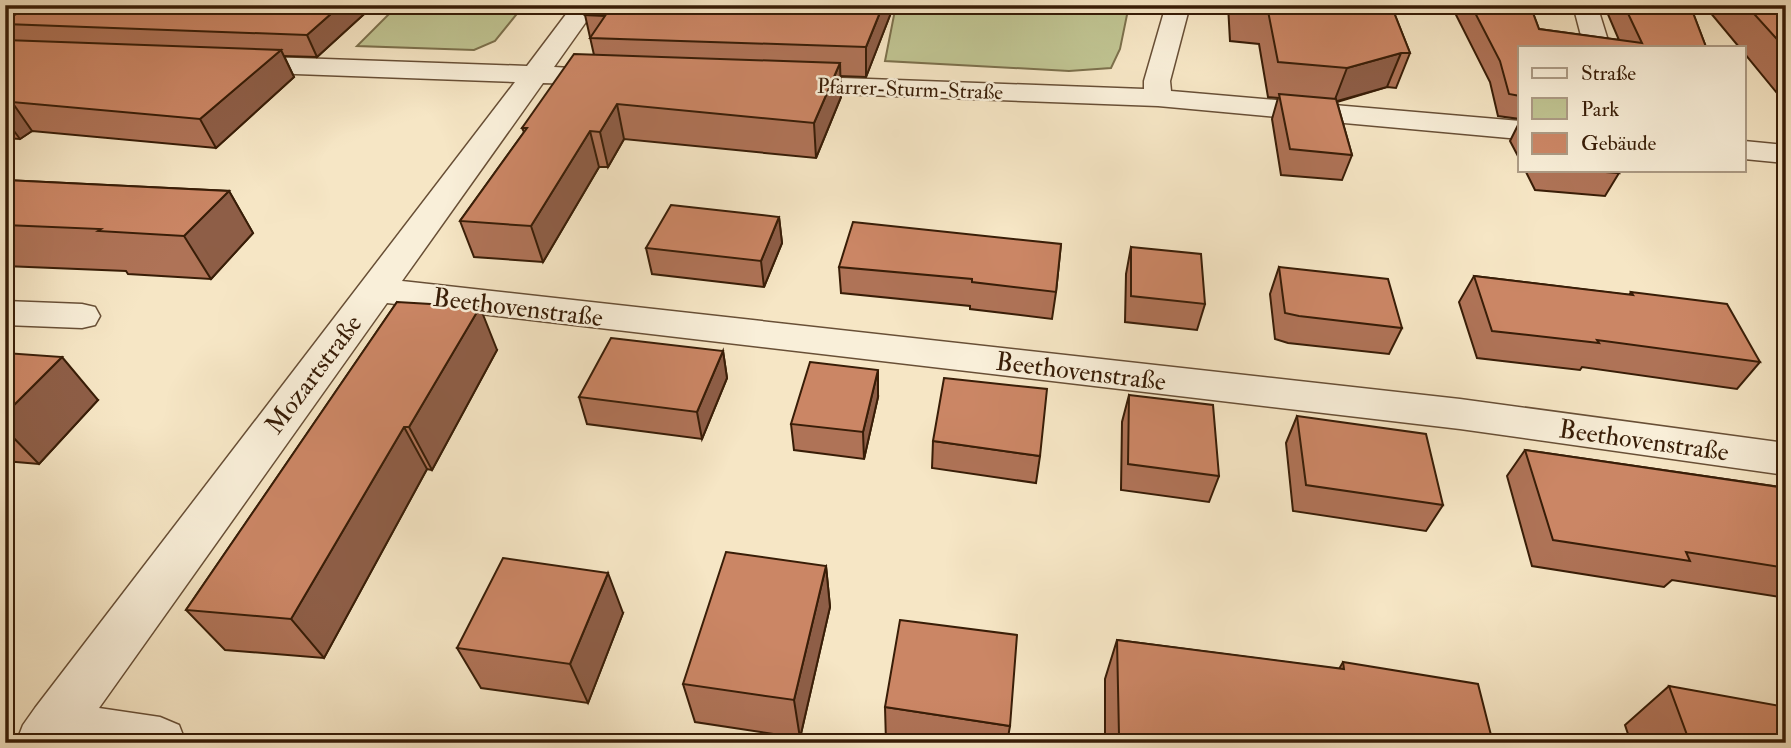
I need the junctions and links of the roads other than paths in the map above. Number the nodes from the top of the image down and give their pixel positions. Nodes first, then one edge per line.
1 (586, 5) edge
2 (1178, 5) edge
3 (1584, 5) edge
4 (1597, 46) edge
5 (206, 63) edge
6 (537, 75) junction
7 (633, 78) edge
8 (757, 83) edge
9 (1158, 98) junction
10 (1518, 130) edge
11 (1746, 150) edge
12 (1786, 154) edge
13 (376, 290) junction
14 (5, 313) edge
15 (82, 316) dead end
16 (1786, 459) edge
17 (48, 735) edge
18 (160, 743) edge

1 - 6 street, Mozartstraße
2 - 9 street
3 - 4 street
5 - 6 street
6 - 7 street
6 - 13 street, Mozartstraße
8 - 9 street, Pfarrer-Sturm-Straße
9 - 10 street, Pfarrer-Sturm-Straße
11 - 12 street
13 - 16 street, Beethovenstraße
13 - 17 street, Mozartstraße
14 - 15 street
17 - 18 street

